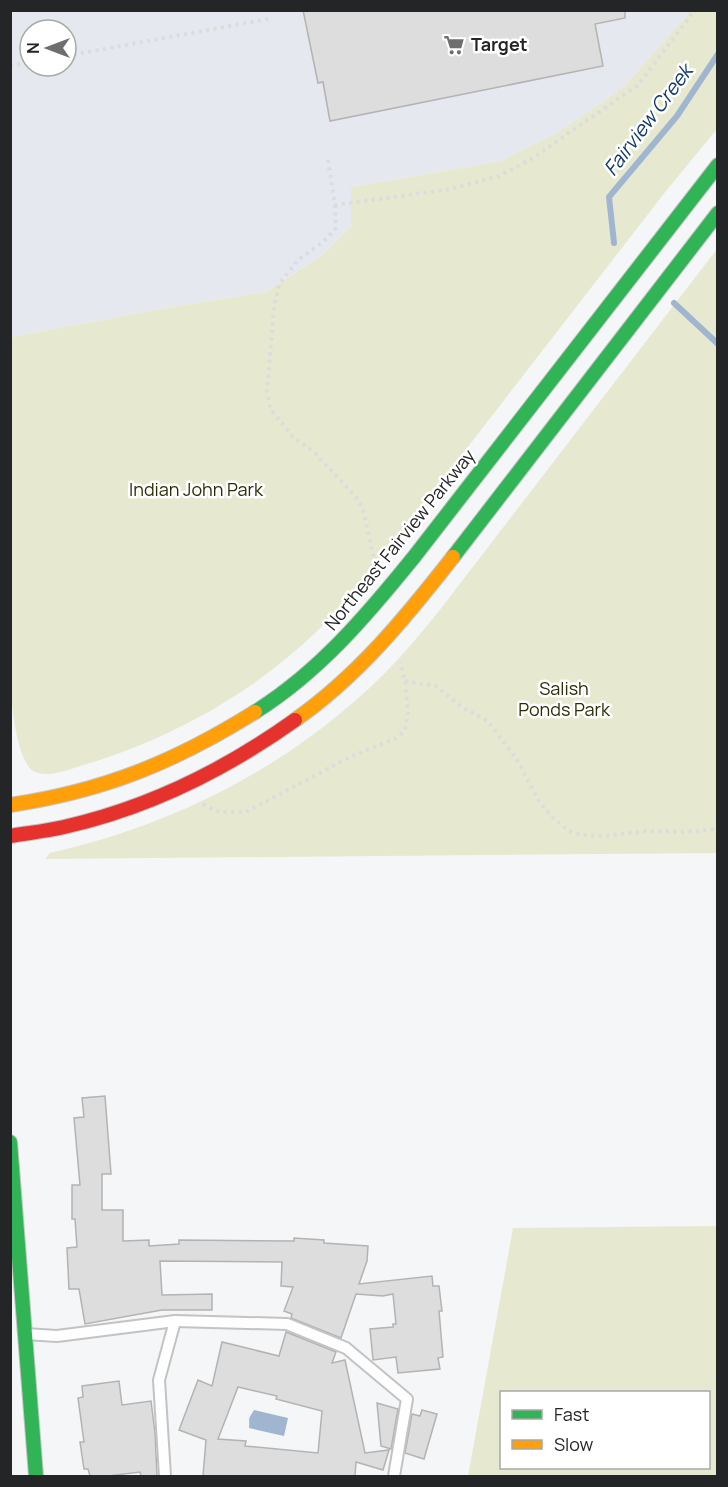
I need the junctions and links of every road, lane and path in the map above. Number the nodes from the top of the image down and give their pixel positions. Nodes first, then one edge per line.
1 (695, 10) edge
2 (268, 19) dead end
3 (78, 54) edge
4 (328, 160) dead end
5 (717, 165) edge
6 (335, 205) junction
7 (717, 213) edge
8 (374, 559) dead end
9 (400, 662) dead end
10 (405, 681) junction
11 (186, 786) junction
12 (10, 806) edge
13 (717, 829) edge
14 (10, 836) edge
15 (10, 1142) edge
16 (175, 1321) junction
17 (25, 1334) junction
18 (36, 1476) edge
19 (165, 1476) edge
20 (394, 1476) edge

1 - 6 path
2 - 3 path
4 - 6 path
5 - 12 main road, Northeast Fairview Parkway
6 - 8 path
7 - 11 main road
9 - 10 path
10 - 11 path
10 - 13 path
11 - 14 main road
15 - 17 main road
16 - 17 lane
16 - 19 lane
16 - 20 lane
17 - 18 main road

